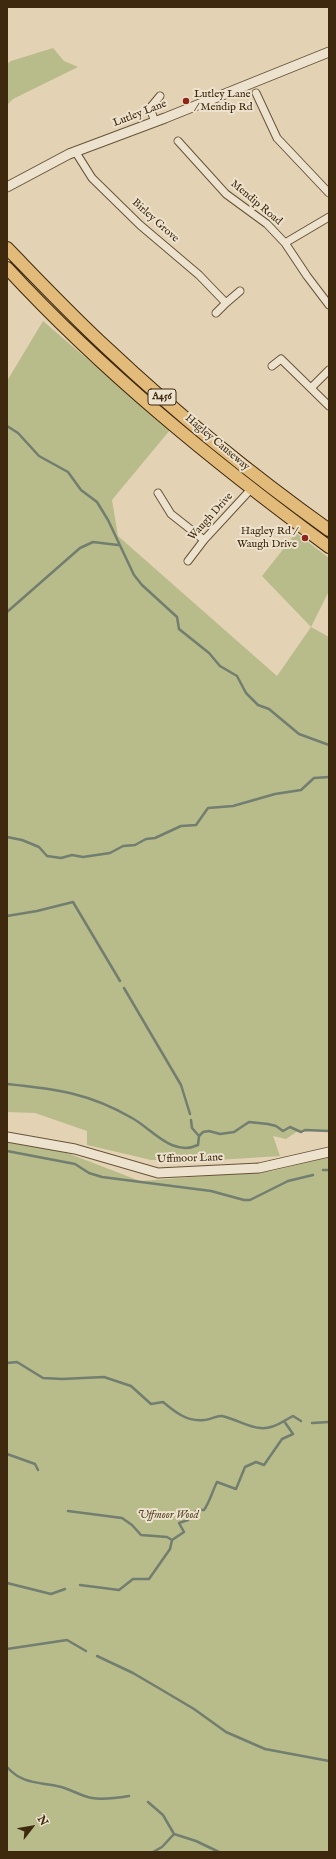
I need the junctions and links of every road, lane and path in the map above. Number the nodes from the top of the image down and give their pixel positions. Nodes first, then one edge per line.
1 (329, 52) edge
2 (256, 93) dead end
3 (160, 96) dead end
4 (155, 122) junction
5 (178, 141) dead end
6 (75, 151) junction
7 (7, 187) edge
8 (329, 193) edge
9 (329, 217) edge
10 (285, 243) junction
11 (7, 248) edge
12 (9, 272) edge
13 (240, 291) dead end
14 (226, 302) junction
15 (329, 305) edge
16 (216, 313) dead end
17 (272, 366) dead end
18 (329, 370) edge
19 (311, 388) junction
20 (329, 406) edge
21 (252, 488) junction
22 (158, 493) dead end
23 (329, 530) edge
24 (204, 540) junction
25 (329, 547) edge
26 (188, 561) dead end
27 (7, 1137) edge
28 (329, 1152) edge

1 - 4 street, Lutley Lane
2 - 8 street
3 - 4 street
4 - 6 street, Lutley Lane
5 - 10 street, Mendip Road
6 - 7 street, Lutley Lane
6 - 14 street, Birley Grove
9 - 10 street
10 - 15 street, Mendip Road
11 - 23 highway, Hagley Causeway / A456
12 - 21 highway, Hagley Causeway / A456
13 - 14 street
14 - 16 street
17 - 19 street
18 - 19 street
19 - 20 street
21 - 24 street, Waugh Drive
21 - 25 highway, Hagley Causeway / A456
22 - 24 street
24 - 26 street, Waugh Drive
27 - 28 street, Uffmoor Lane

